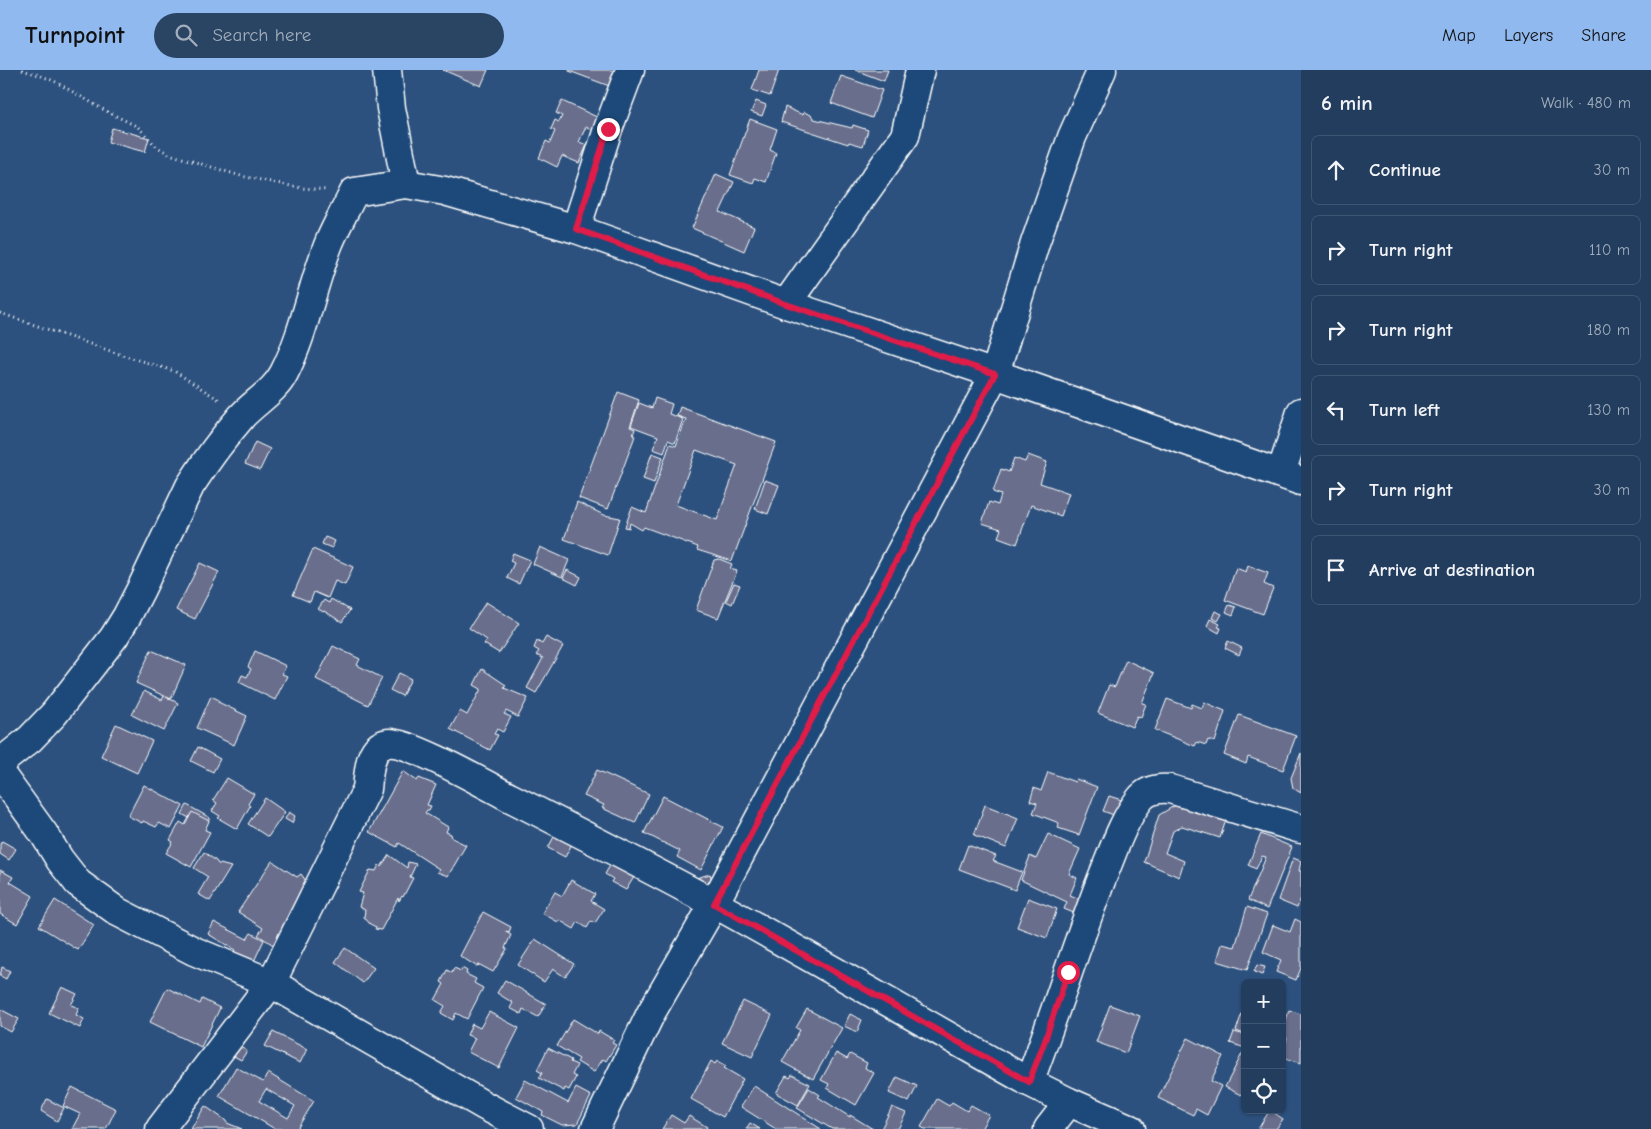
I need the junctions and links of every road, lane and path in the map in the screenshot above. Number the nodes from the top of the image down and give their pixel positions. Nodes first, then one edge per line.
1 (22, 70) edge
2 (387, 70) edge
3 (630, 70) edge
4 (920, 70) edge
5 (1102, 70) edge
6 (406, 184) junction
7 (354, 192) junction
8 (576, 229) junction
9 (786, 304) junction
10 (0, 313) edge
11 (995, 374) junction
12 (1301, 412) edge
13 (244, 415) junction
14 (1291, 477) edge
15 (0, 763) edge
16 (0, 773) edge
17 (1301, 829) edge
18 (714, 904) junction
19 (271, 983) junction
20 (1029, 1082) junction
21 (1069, 1102) junction
22 (160, 1129) edge
23 (529, 1129) edge
24 (595, 1129) edge
25 (1048, 1129) edge
26 (1131, 1129) edge

1 - 7 path
2 - 6 street
3 - 8 street
4 - 9 street
5 - 11 street
6 - 7 street
6 - 8 street
7 - 13 street
8 - 9 street
9 - 11 street
10 - 13 path
11 - 14 street
11 - 18 street
12 - 14 street
13 - 15 street
16 - 19 street
17 - 20 street
18 - 19 street
18 - 20 street
18 - 24 street
19 - 22 street
19 - 23 street
20 - 21 street
21 - 25 street
21 - 26 street

